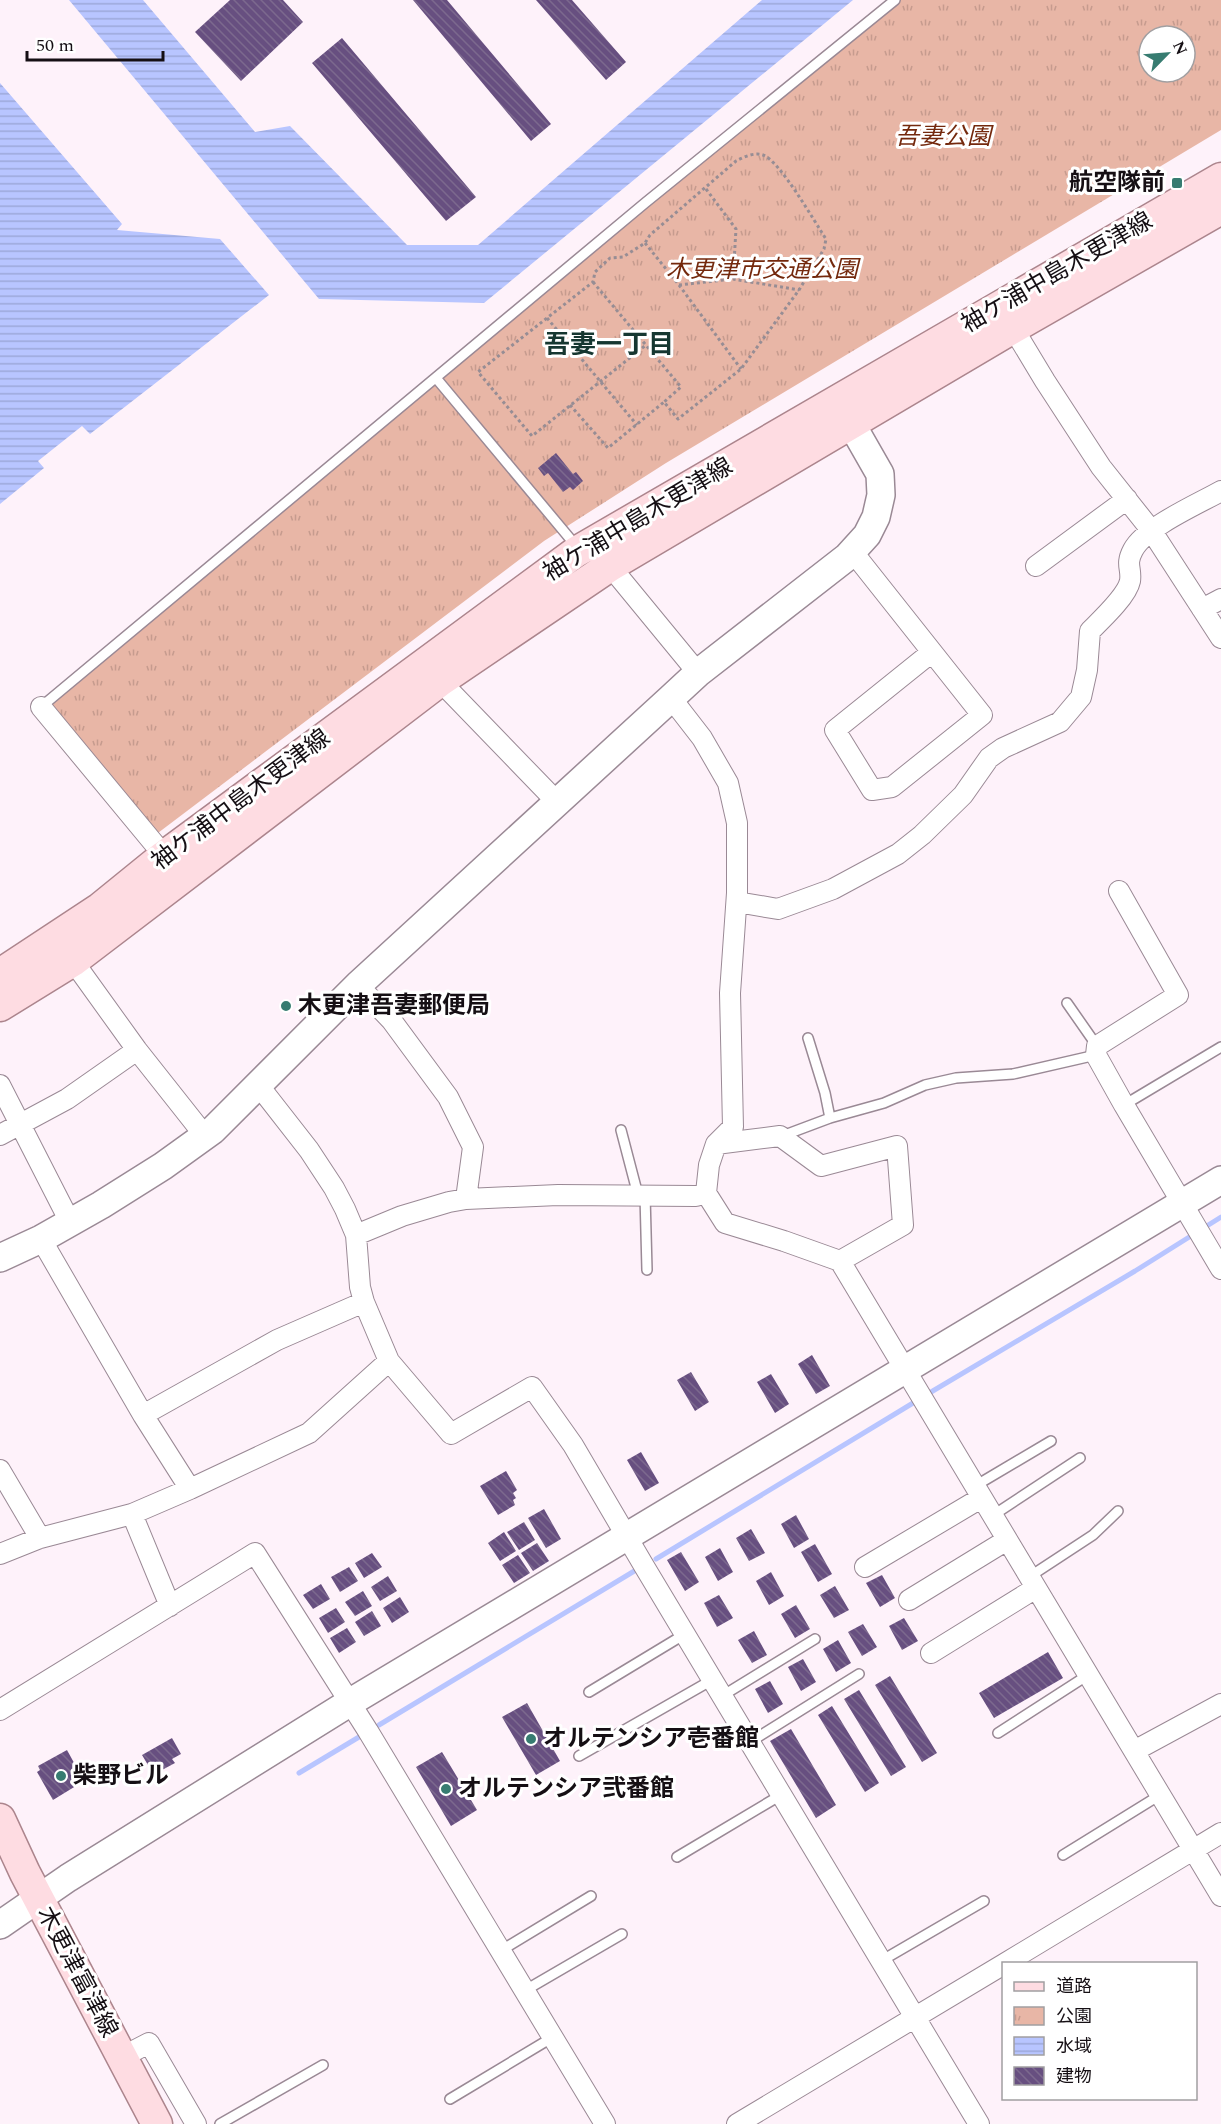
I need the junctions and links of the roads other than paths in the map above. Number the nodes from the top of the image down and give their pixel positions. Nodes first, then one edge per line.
1 (895, 0) edge
2 (1221, 178) edge
3 (1221, 209) edge
4 (1013, 328) junction
5 (436, 378) junction
6 (844, 412) junction
7 (1221, 491) edge
8 (1127, 499) junction
9 (1151, 530) junction
10 (580, 551) junction
11 (852, 551) junction
12 (610, 566) junction
13 (1036, 567) dead end
14 (1221, 599) edge
15 (1202, 609) junction
16 (1221, 639) edge
17 (932, 652) junction
18 (698, 673) junction
19 (440, 681) junction
20 (670, 698) junction
21 (41, 707) joint
22 (557, 802) junction
23 (173, 867) junction
24 (1119, 891) dead end
25 (737, 902) junction
26 (73, 961) junction
27 (0, 974) edge
28 (358, 985) junction
29 (1067, 1003) dead end
30 (0, 1006) edge
31 (808, 1038) dead end
32 (1221, 1047) edge
33 (137, 1050) junction
34 (1096, 1050) junction
35 (0, 1085) edge
36 (259, 1086) junction
37 (1124, 1105) junction
38 (830, 1118) junction
39 (20, 1125) junction
40 (621, 1130) dead end
41 (0, 1135) edge
42 (205, 1136) junction
43 (780, 1136) junction
44 (716, 1144) junction
45 (1221, 1180) edge
46 (706, 1193) junction
47 (642, 1195) junction
48 (466, 1199) junction
49 (1183, 1204) junction
50 (70, 1222) junction
51 (356, 1235) junction
52 (41, 1239) junction
53 (0, 1258) edge
54 (840, 1262) junction
55 (1221, 1269) edge
56 (647, 1270) dead end
57 (364, 1302) junction
58 (389, 1361) junction
59 (905, 1371) junction
60 (143, 1415) junction
61 (1051, 1441) dead end
62 (1080, 1458) dead end
63 (0, 1470) edge
64 (190, 1489) junction
65 (978, 1492) junction
66 (1118, 1511) dead end
67 (132, 1514) junction
68 (992, 1516) junction
69 (40, 1538) junction
70 (627, 1538) junction
71 (1006, 1540) junction
72 (0, 1554) edge
73 (865, 1567) dead end
74 (1032, 1582) junction
75 (909, 1600) dead end
76 (170, 1606) junction
77 (685, 1634) junction
78 (815, 1639) dead end
79 (931, 1653) dead end
80 (859, 1674) dead end
81 (1088, 1675) junction
82 (717, 1688) junction
83 (589, 1692) dead end
84 (350, 1703) junction
85 (1221, 1704) edge
86 (0, 1710) edge
87 (998, 1733) dead end
88 (750, 1742) junction
89 (1134, 1751) junction
90 (579, 1756) dead end
91 (781, 1795) junction
92 (1160, 1795) junction
93 (0, 1819) edge
94 (1221, 1833) edge
95 (1193, 1850) junction
96 (1063, 1855) dead end
97 (677, 1857) dead end
98 (591, 1896) dead end
99 (1221, 1896) edge
100 (39, 1900) junction
101 (984, 1901) dead end
102 (0, 1925) edge
103 (622, 1934) dead end
104 (500, 1951) junction
105 (881, 1960) junction
106 (1007, 1962) edge
107 (1002, 1965) edge
108 (524, 1991) junction
109 (915, 2017) junction
110 (552, 2037) junction
111 (122, 2057) junction
112 (323, 2065) dead end
113 (450, 2099) dead end
114 (157, 2124) edge
115 (196, 2124) edge
116 (220, 2124) edge
117 (605, 2124) edge
118 (737, 2124) edge
119 (979, 2124) edge

1 - 5 lane
2 - 6 main road, 袖ケ浦中島木更津線
3 - 4 main road, 袖ケ浦中島木更津線
4 - 6 main road, 袖ケ浦中島木更津線
4 - 8 street
5 - 10 lane
5 - 21 lane
6 - 10 main road, 袖ケ浦中島木更津線
6 - 11 street
6 - 12 main road, 袖ケ浦中島木更津線
7 - 9 street
8 - 9 street
8 - 13 street
9 - 15 street
9 - 25 street
10 - 23 main road, 袖ケ浦中島木更津線
11 - 17 street
11 - 18 street
12 - 18 street
12 - 19 main road, 袖ケ浦中島木更津線
14 - 15 street
15 - 16 street
17 - 17 street
18 - 20 street
19 - 22 street
19 - 23 main road, 袖ケ浦中島木更津線
20 - 22 street
20 - 25 street
21 - 23 street
22 - 28 street
23 - 26 main road, 袖ケ浦中島木更津線
23 - 27 main road, 袖ケ浦中島木更津線
24 - 34 street
25 - 44 street
26 - 30 main road, 袖ケ浦中島木更津線
26 - 33 street
28 - 36 street
28 - 48 street
29 - 34 lane
31 - 38 lane
32 - 37 lane
33 - 39 street
33 - 42 street
34 - 37 street
34 - 38 lane
35 - 39 street
36 - 42 street
36 - 51 street
37 - 49 street
38 - 43 lane
39 - 41 street
39 - 50 street
40 - 47 lane
42 - 50 street
43 - 44 street
43 - 54 street
44 - 46 street
45 - 49 street
46 - 47 street
46 - 54 street
47 - 48 street
47 - 56 lane
48 - 51 street
49 - 55 street
49 - 59 street
50 - 52 street
51 - 57 street
52 - 53 street
52 - 60 street
54 - 59 street
57 - 58 street
57 - 60 street
58 - 64 street
58 - 70 street
59 - 65 street
59 - 70 street
60 - 64 street
61 - 65 lane
62 - 68 lane
63 - 69 street
64 - 67 street
65 - 68 street
65 - 73 street
66 - 74 lane
67 - 69 street
67 - 76 street
68 - 71 street
69 - 72 street
70 - 77 street
70 - 84 street
71 - 74 street
71 - 75 street
74 - 79 street
74 - 81 street
76 - 84 street
76 - 86 street
77 - 82 street
77 - 83 lane
78 - 82 lane
80 - 88 lane
81 - 87 lane
81 - 89 street
82 - 88 street
82 - 90 lane
84 - 100 street
84 - 104 street
85 - 89 street
88 - 91 street
89 - 92 street
91 - 97 lane
91 - 105 street
92 - 95 street
92 - 96 lane
93 - 100 main road, 木更津富津線
94 - 95 street
95 - 99 street
95 - 106 street
98 - 104 lane
100 - 102 street
100 - 111 main road, 木更津富津線
101 - 105 lane
103 - 108 lane
104 - 108 street
105 - 109 street
107 - 109 street
108 - 110 street
109 - 118 street
109 - 119 street
110 - 113 lane
110 - 117 street
111 - 114 main road, 木更津富津線
111 - 115 street
112 - 116 lane

